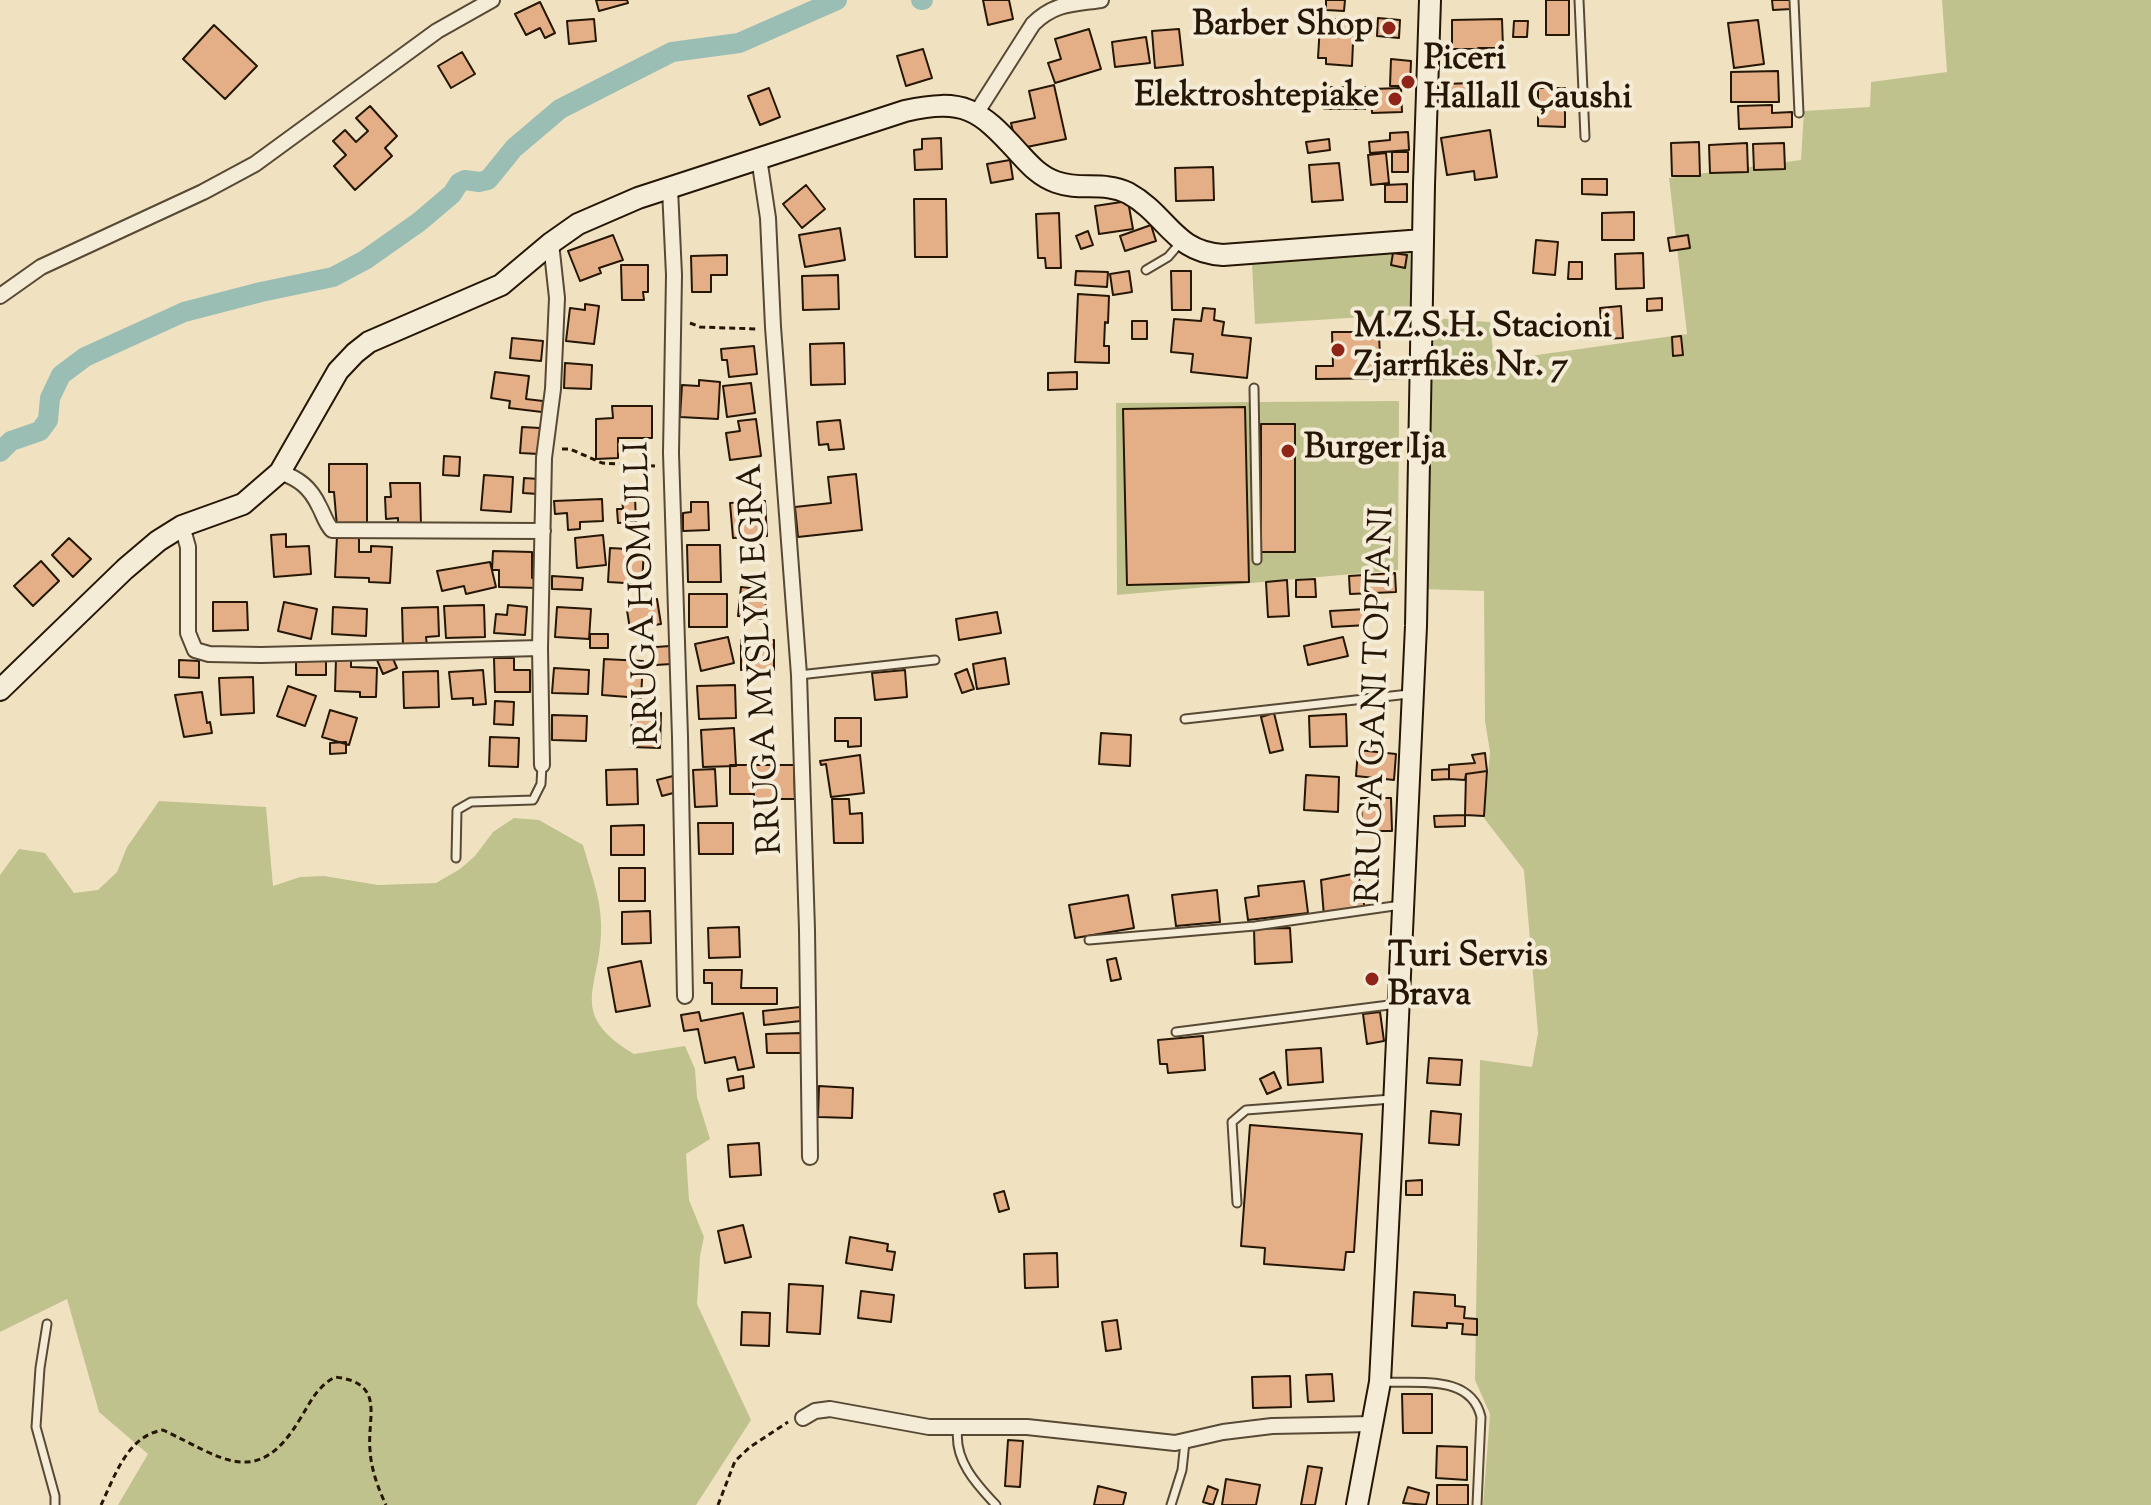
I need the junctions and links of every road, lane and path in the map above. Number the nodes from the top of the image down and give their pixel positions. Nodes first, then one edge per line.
1 (492, 0) edge
2 (1101, 0) edge
3 (1430, 0) edge
4 (1579, 0) edge
5 (1794, 0) edge
6 (977, 112) junction
7 (1799, 113) dead end
8 (1585, 137) dead end
9 (759, 158) junction
10 (670, 189) junction
11 (1423, 240) junction
12 (1182, 241) junction
13 (551, 243) junction
14 (1146, 270) dead end
15 (0, 296) edge
16 (673, 317) junction
17 (773, 327) junction
18 (1254, 388) dead end
19 (545, 448) junction
20 (671, 467) junction
21 (280, 472) junction
22 (182, 526) junction
23 (543, 531) junction
24 (1257, 560) dead end
25 (540, 648) junction
26 (935, 660) dead end
27 (799, 675) junction
28 (0, 690) edge
29 (1411, 694) junction
30 (1185, 719) dead end
31 (542, 765) joint
32 (456, 858) dead end
33 (1403, 905) junction
34 (1089, 940) dead end
35 (685, 996) dead end
36 (1399, 1004) junction
37 (1176, 1032) dead end
38 (1394, 1099) junction
39 (810, 1157) dead end
40 (1237, 1203) dead end
41 (47, 1324) dead end
42 (1380, 1382) junction
43 (803, 1418) joint
44 (1373, 1424) junction
45 (958, 1428) junction
46 (1185, 1442) junction
47 (55, 1505) edge
48 (101, 1505) edge
49 (386, 1505) edge
50 (718, 1505) edge
51 (996, 1505) edge
52 (1171, 1505) edge
53 (1357, 1505) edge
54 (1477, 1505) edge

1 - 15 street
2 - 6 street
3 - 11 street, RRUGA GANI TOPTANI
4 - 8 lane
5 - 7 lane
6 - 9 street
6 - 12 street
9 - 10 street
9 - 17 street, RRUGA MYSLYM EGRA
10 - 13 street
10 - 16 street, RRUGA HOMULLI
11 - 12 street
11 - 29 street, RRUGA GANI TOPTANI
12 - 14 lane
13 - 19 street
13 - 21 street
16 - 17 path
16 - 20 street, RRUGA HOMULLI
17 - 27 street, RRUGA MYSLYM EGRA
18 - 24 lane
19 - 20 path
19 - 23 street
20 - 35 street, RRUGA HOMULLI
21 - 22 street
21 - 23 street
22 - 25 street
22 - 28 street
23 - 25 street
25 - 31 street
26 - 27 lane
27 - 39 street, RRUGA MYSLYM EGRA
29 - 30 lane
29 - 33 street, RRUGA GANI TOPTANI
31 - 32 lane
33 - 34 lane
33 - 36 street, RRUGA GANI TOPTANI
36 - 37 lane
36 - 38 street, RRUGA GANI TOPTANI
38 - 40 lane
38 - 42 street, RRUGA GANI TOPTANI
41 - 47 lane
42 - 44 street, RRUGA GANI TOPTANI
42 - 54 lane
43 - 45 street
43 - 50 path
44 - 46 street
44 - 53 street, RRUGA GANI TOPTANI
45 - 46 street
45 - 51 lane
46 - 52 lane
48 - 49 path

